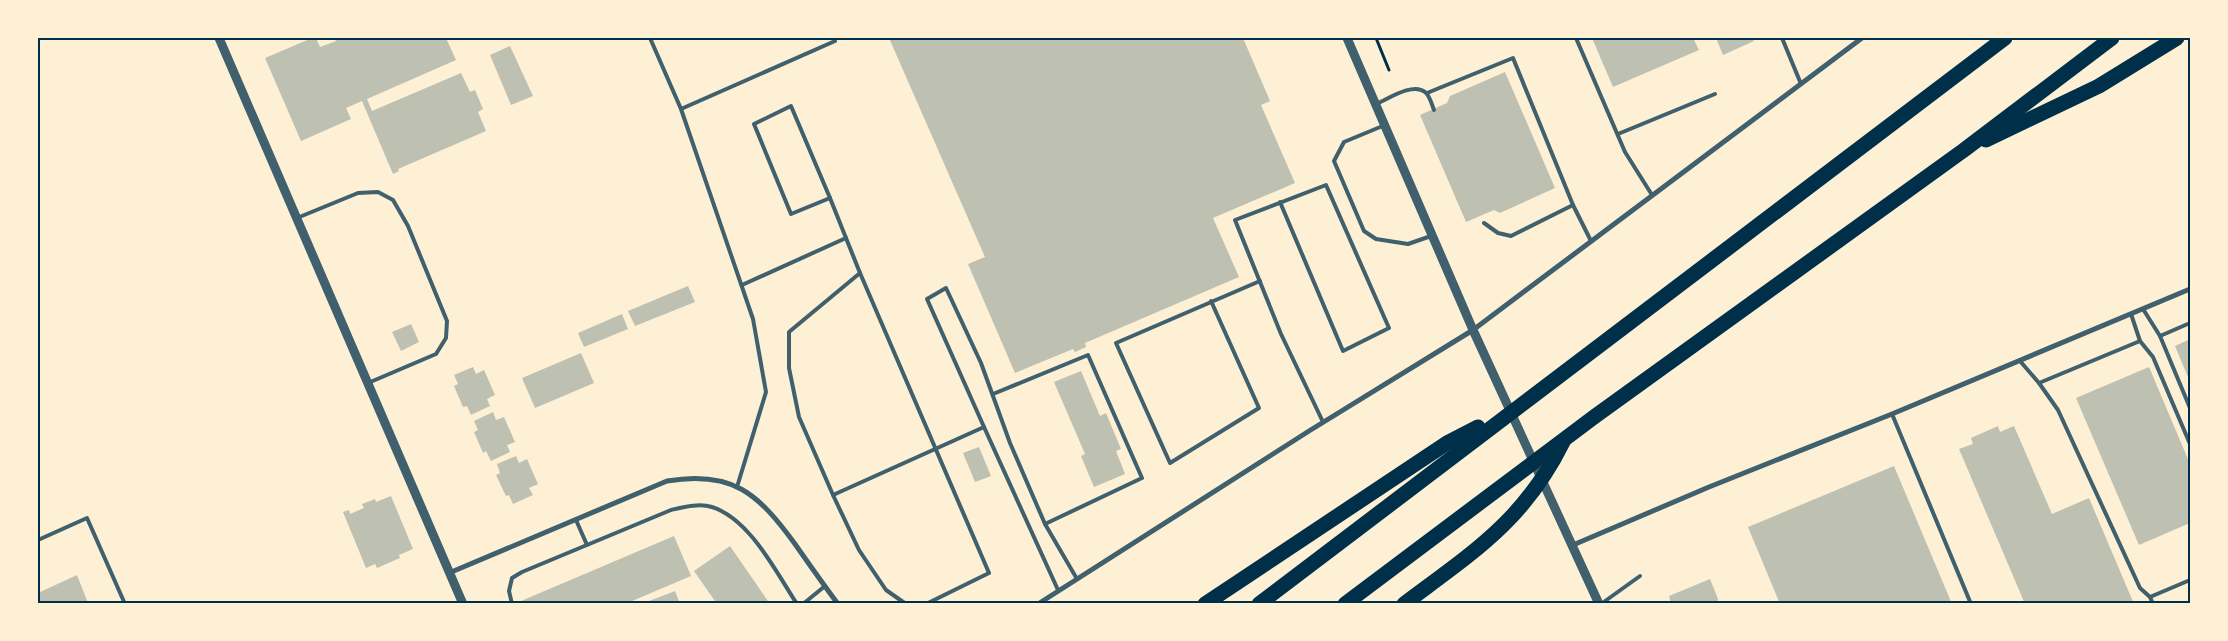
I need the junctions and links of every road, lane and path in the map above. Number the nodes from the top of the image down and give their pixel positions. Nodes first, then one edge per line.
1 (219, 38) edge
2 (650, 38) edge
3 (1347, 38) edge
4 (1376, 38) edge
5 (1576, 38) edge
6 (1782, 38) edge
7 (1862, 38) edge
8 (2005, 38) edge
9 (2112, 38) edge
10 (2177, 38) edge
11 (835, 41) dead end
12 (1389, 70) dead end
13 (1801, 84) junction
14 (1426, 93) junction
15 (1715, 94) dead end
16 (1376, 104) junction
17 (682, 109) junction
18 (1434, 110) dead end
19 (1385, 125) junction
20 (1618, 134) junction
21 (1964, 150) junction
22 (1652, 195) junction
23 (830, 198) junction
24 (1280, 202) junction
25 (1573, 205) junction
26 (297, 218) junction
27 (1484, 223) dead end
28 (1432, 235) junction
29 (846, 238) junction
30 (1591, 242) junction
31 (860, 273) junction
32 (1260, 281) junction
33 (742, 285) junction
34 (2190, 289) edge
35 (1211, 301) junction
36 (2143, 308) junction
37 (2131, 314) junction
38 (2190, 323) edge
39 (1473, 330) junction
40 (2160, 336) junction
41 (2140, 341) junction
42 (2020, 360) junction
43 (368, 383) junction
44 (2039, 383) junction
45 (993, 394) junction
46 (2190, 408) edge
47 (1892, 414) junction
48 (1324, 422) junction
49 (984, 427) junction
50 (1565, 438) junction
51 (2190, 444) edge
52 (936, 449) junction
53 (1450, 449) junction
54 (737, 487) junction
55 (833, 495) junction
56 (576, 520) junction
57 (1045, 524) junction
58 (38, 540) edge
59 (588, 545) junction
60 (1573, 545) junction
61 (449, 573) junction
62 (1640, 576) dead end
63 (1077, 578) junction
64 (2190, 580) edge
65 (825, 586) junction
66 (1058, 590) junction
67 (2150, 597) junction
68 (125, 604) edge
69 (463, 604) edge
70 (512, 604) edge
71 (797, 604) edge
72 (803, 604) edge
73 (838, 604) edge
74 (906, 604) edge
75 (926, 604) edge
76 (1038, 604) edge
77 (1205, 604) edge
78 (1259, 604) edge
79 (1345, 604) edge
80 (1404, 604) edge
81 (1600, 604) edge
82 (1971, 604) edge
83 (2153, 604) edge

1 - 26 street
2 - 17 lane
3 - 16 street
4 - 12 path
5 - 20 lane
6 - 13 lane
7 - 13 street
8 - 53 highway
9 - 21 highway
10 - 21 highway
11 - 17 lane
13 - 22 street
14 - 16 lane
14 - 18 lane
14 - 25 lane
15 - 20 lane
16 - 19 street
17 - 33 lane
19 - 28 street
19 - 28 lane
20 - 22 lane
21 - 50 highway
22 - 30 street
23 - 23 lane
23 - 29 lane
24 - 24 lane
24 - 32 lane
25 - 27 lane
25 - 30 lane
26 - 43 street
26 - 43 lane
28 - 39 street
29 - 31 lane
29 - 33 lane
30 - 39 street
31 - 52 lane
31 - 55 lane
32 - 35 lane
32 - 48 lane
33 - 54 lane
34 - 36 street
35 - 35 lane
36 - 37 street
36 - 40 lane
37 - 41 lane
37 - 42 street
38 - 40 lane
39 - 48 street
39 - 60 street
40 - 46 lane
41 - 44 lane
41 - 51 lane
42 - 44 lane
42 - 47 street
43 - 61 street
44 - 67 lane
45 - 49 lane
45 - 57 lane
45 - 57 lane
47 - 60 street
47 - 82 lane
48 - 63 street
49 - 52 lane
49 - 66 lane
50 - 79 highway
50 - 80 highway
52 - 55 lane
52 - 75 lane
53 - 77 highway
53 - 78 highway
54 - 56 street
54 - 65 street
55 - 74 lane
56 - 59 lane
56 - 61 street
57 - 63 lane
58 - 68 lane
59 - 70 lane
59 - 71 lane
60 - 81 street
61 - 69 street
62 - 81 lane
63 - 66 street
64 - 67 lane
65 - 72 lane
65 - 73 street
66 - 76 street
67 - 83 lane

